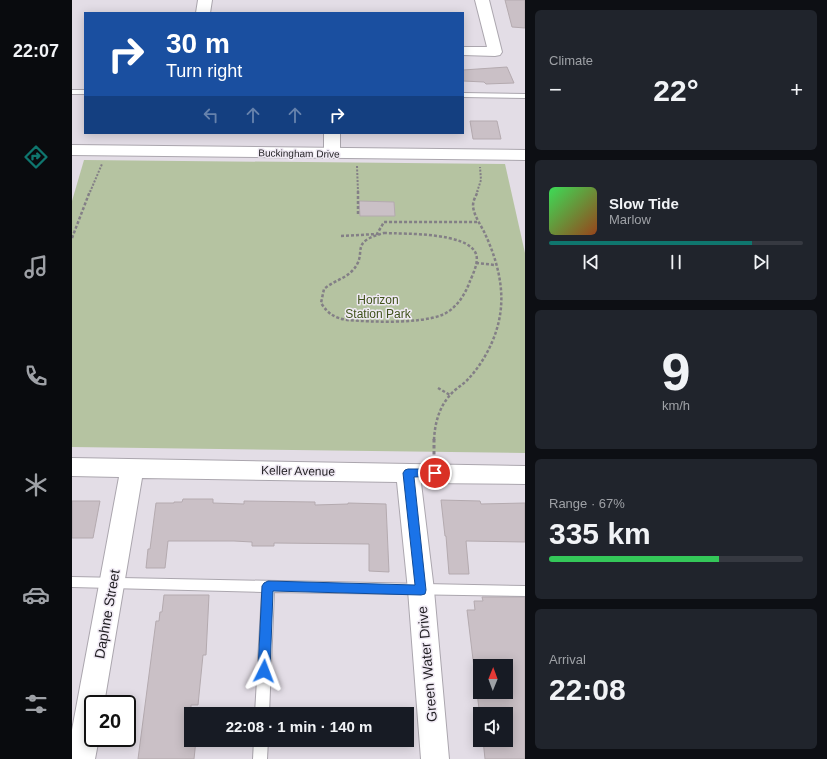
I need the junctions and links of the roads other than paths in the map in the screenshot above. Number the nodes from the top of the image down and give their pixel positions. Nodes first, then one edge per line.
1 (205, 0) edge
2 (482, 0) edge
3 (203, 12) edge
4 (464, 51) edge
5 (72, 92) edge
6 (84, 92) edge
7 (464, 95) edge
8 (525, 96) edge
9 (332, 134) edge
10 (72, 150) edge
11 (332, 153) junction
12 (525, 156) edge
13 (72, 467) edge
14 (132, 468) junction
15 (408, 473) junction
16 (525, 475) edge
17 (72, 582) edge
18 (112, 582) junction
19 (268, 586) junction
20 (421, 590) junction
21 (525, 591) edge
22 (262, 707) edge
23 (261, 747) edge
24 (81, 759) edge
25 (260, 759) edge
26 (435, 759) edge

1 - 3 street
2 - 4 street
5 - 6 lane
7 - 8 lane
9 - 11 street
10 - 11 street, Buckingham Drive
11 - 12 street, Buckingham Drive
13 - 14 street, Keller Avenue
14 - 15 street, Keller Avenue
14 - 18 street, Daphne Street
15 - 16 street, Keller Avenue
15 - 20 street, Green Water Drive
17 - 18 lane
18 - 19 lane
18 - 24 street, Daphne Street
19 - 20 lane
19 - 22 lane
20 - 21 lane
20 - 26 street, Green Water Drive
23 - 25 lane

